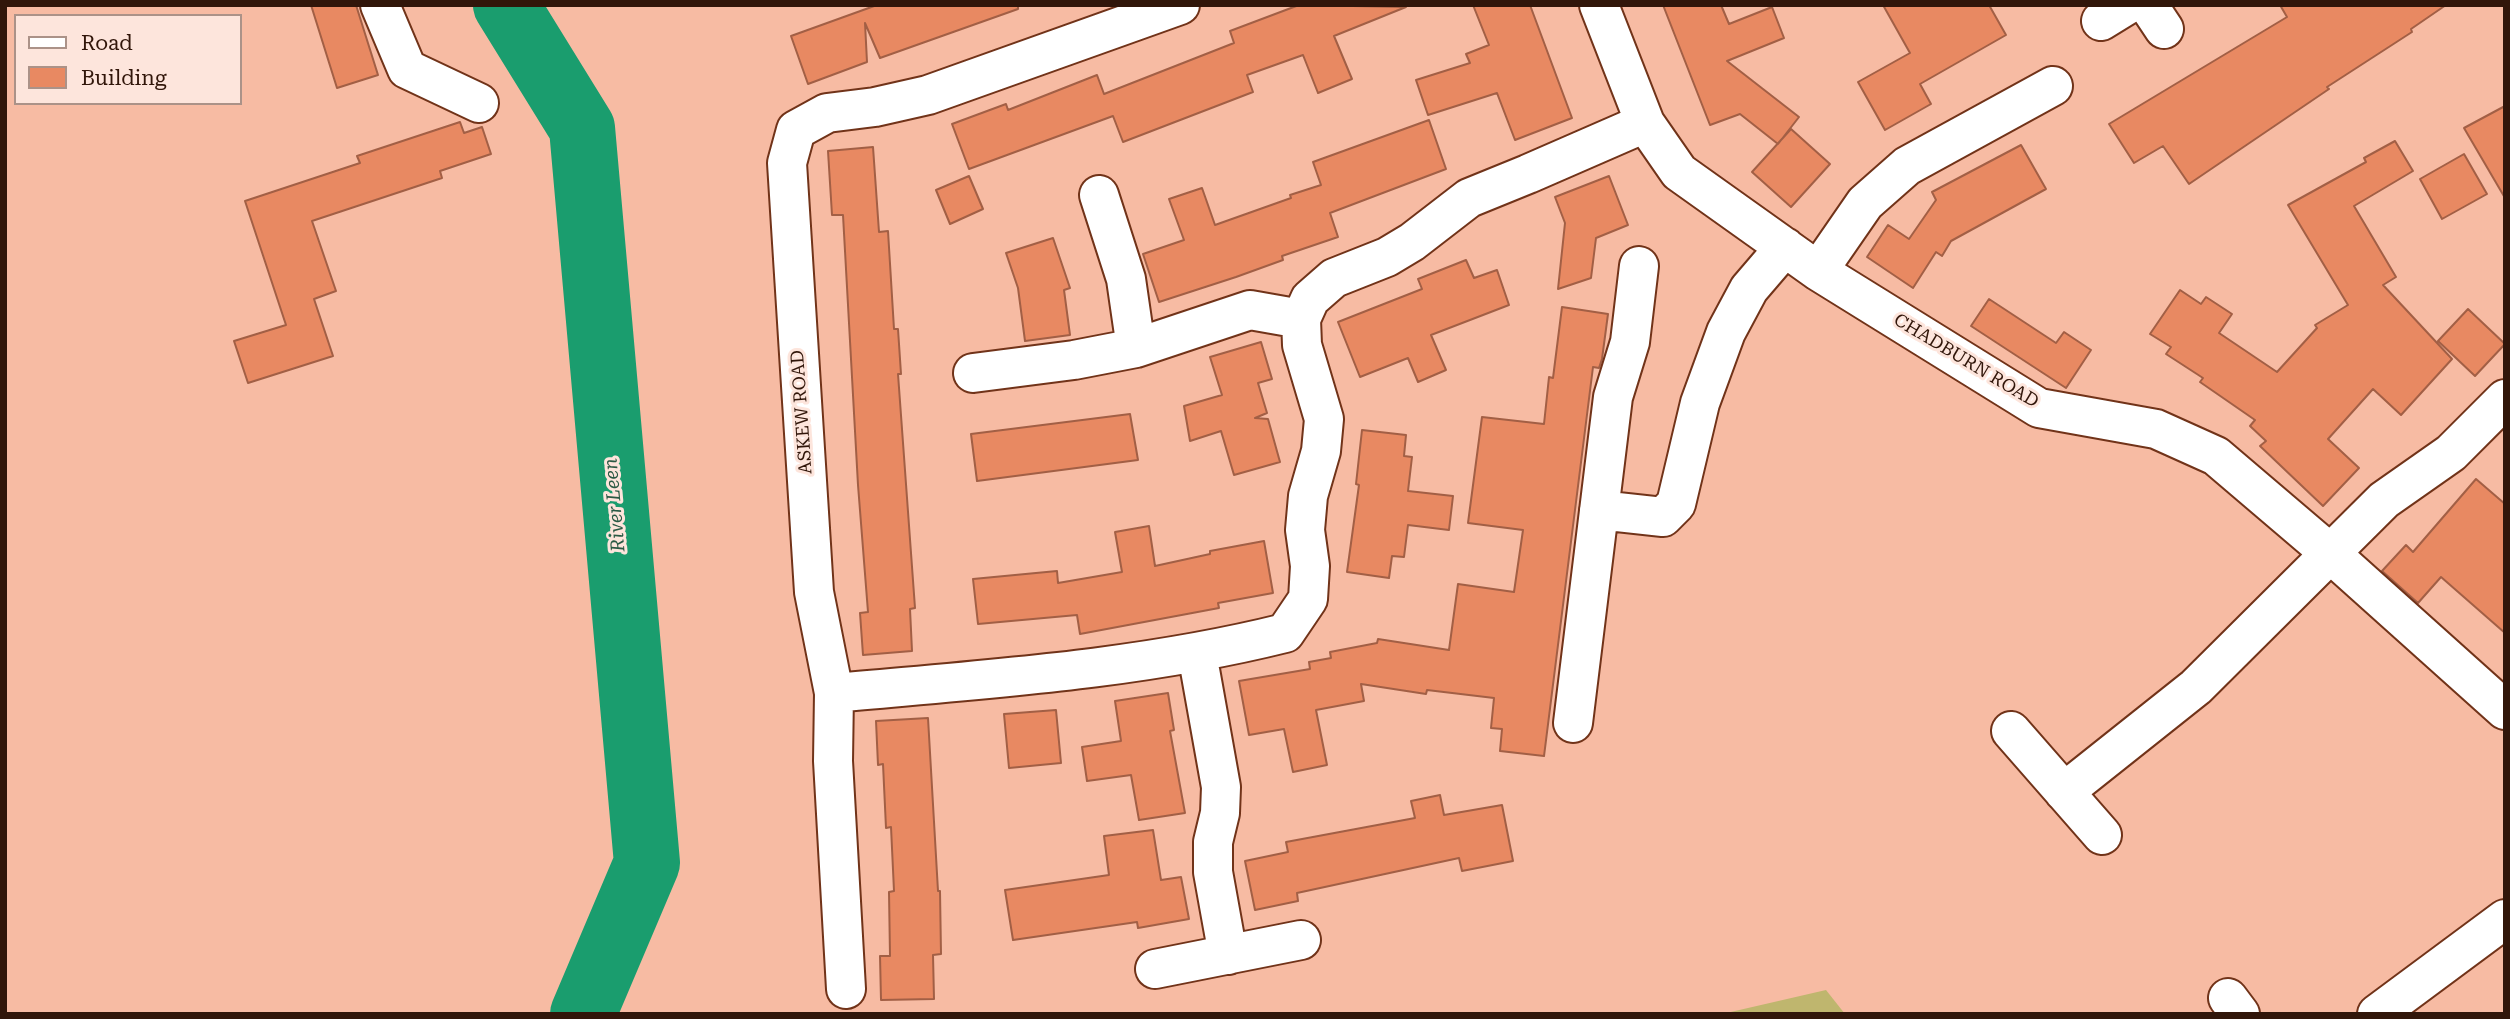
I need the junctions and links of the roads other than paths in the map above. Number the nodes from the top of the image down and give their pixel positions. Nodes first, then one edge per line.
1 (380, 5) edge
2 (1181, 5) edge
3 (1599, 5) edge
4 (2053, 86) dead end
5 (479, 103) dead end
6 (1645, 123) junction
7 (1099, 195) dead end
8 (1785, 247) junction
9 (1639, 266) dead end
10 (1818, 271) junction
11 (1301, 319) junction
12 (1136, 348) junction
13 (973, 373) dead end
14 (2505, 399) edge
15 (1599, 510) junction
16 (2331, 554) junction
17 (1197, 653) junction
18 (834, 693) junction
19 (2505, 710) edge
20 (1573, 723) dead end
21 (2011, 731) dead end
22 (2064, 792) junction
23 (2102, 835) dead end
24 (2501, 929) edge
25 (1301, 940) dead end
26 (1228, 955) junction
27 (1155, 969) dead end
28 (846, 989) dead end
29 (2377, 1014) edge

1 - 5 street
2 - 18 street, ASKEW ROAD
3 - 6 street, CHADBURN ROAD
4 - 10 street
6 - 8 street, CHADBURN ROAD
6 - 11 street
7 - 12 street
8 - 10 street, CHADBURN ROAD
8 - 15 street
9 - 15 street
10 - 16 street, CHADBURN ROAD
11 - 12 street
11 - 17 street
12 - 13 street
14 - 16 street
15 - 20 street
16 - 19 street, CHADBURN ROAD
16 - 22 street
17 - 18 street
17 - 26 street
18 - 28 street, ASKEW ROAD
21 - 22 street
22 - 23 street
24 - 29 street
25 - 26 street
26 - 27 street

